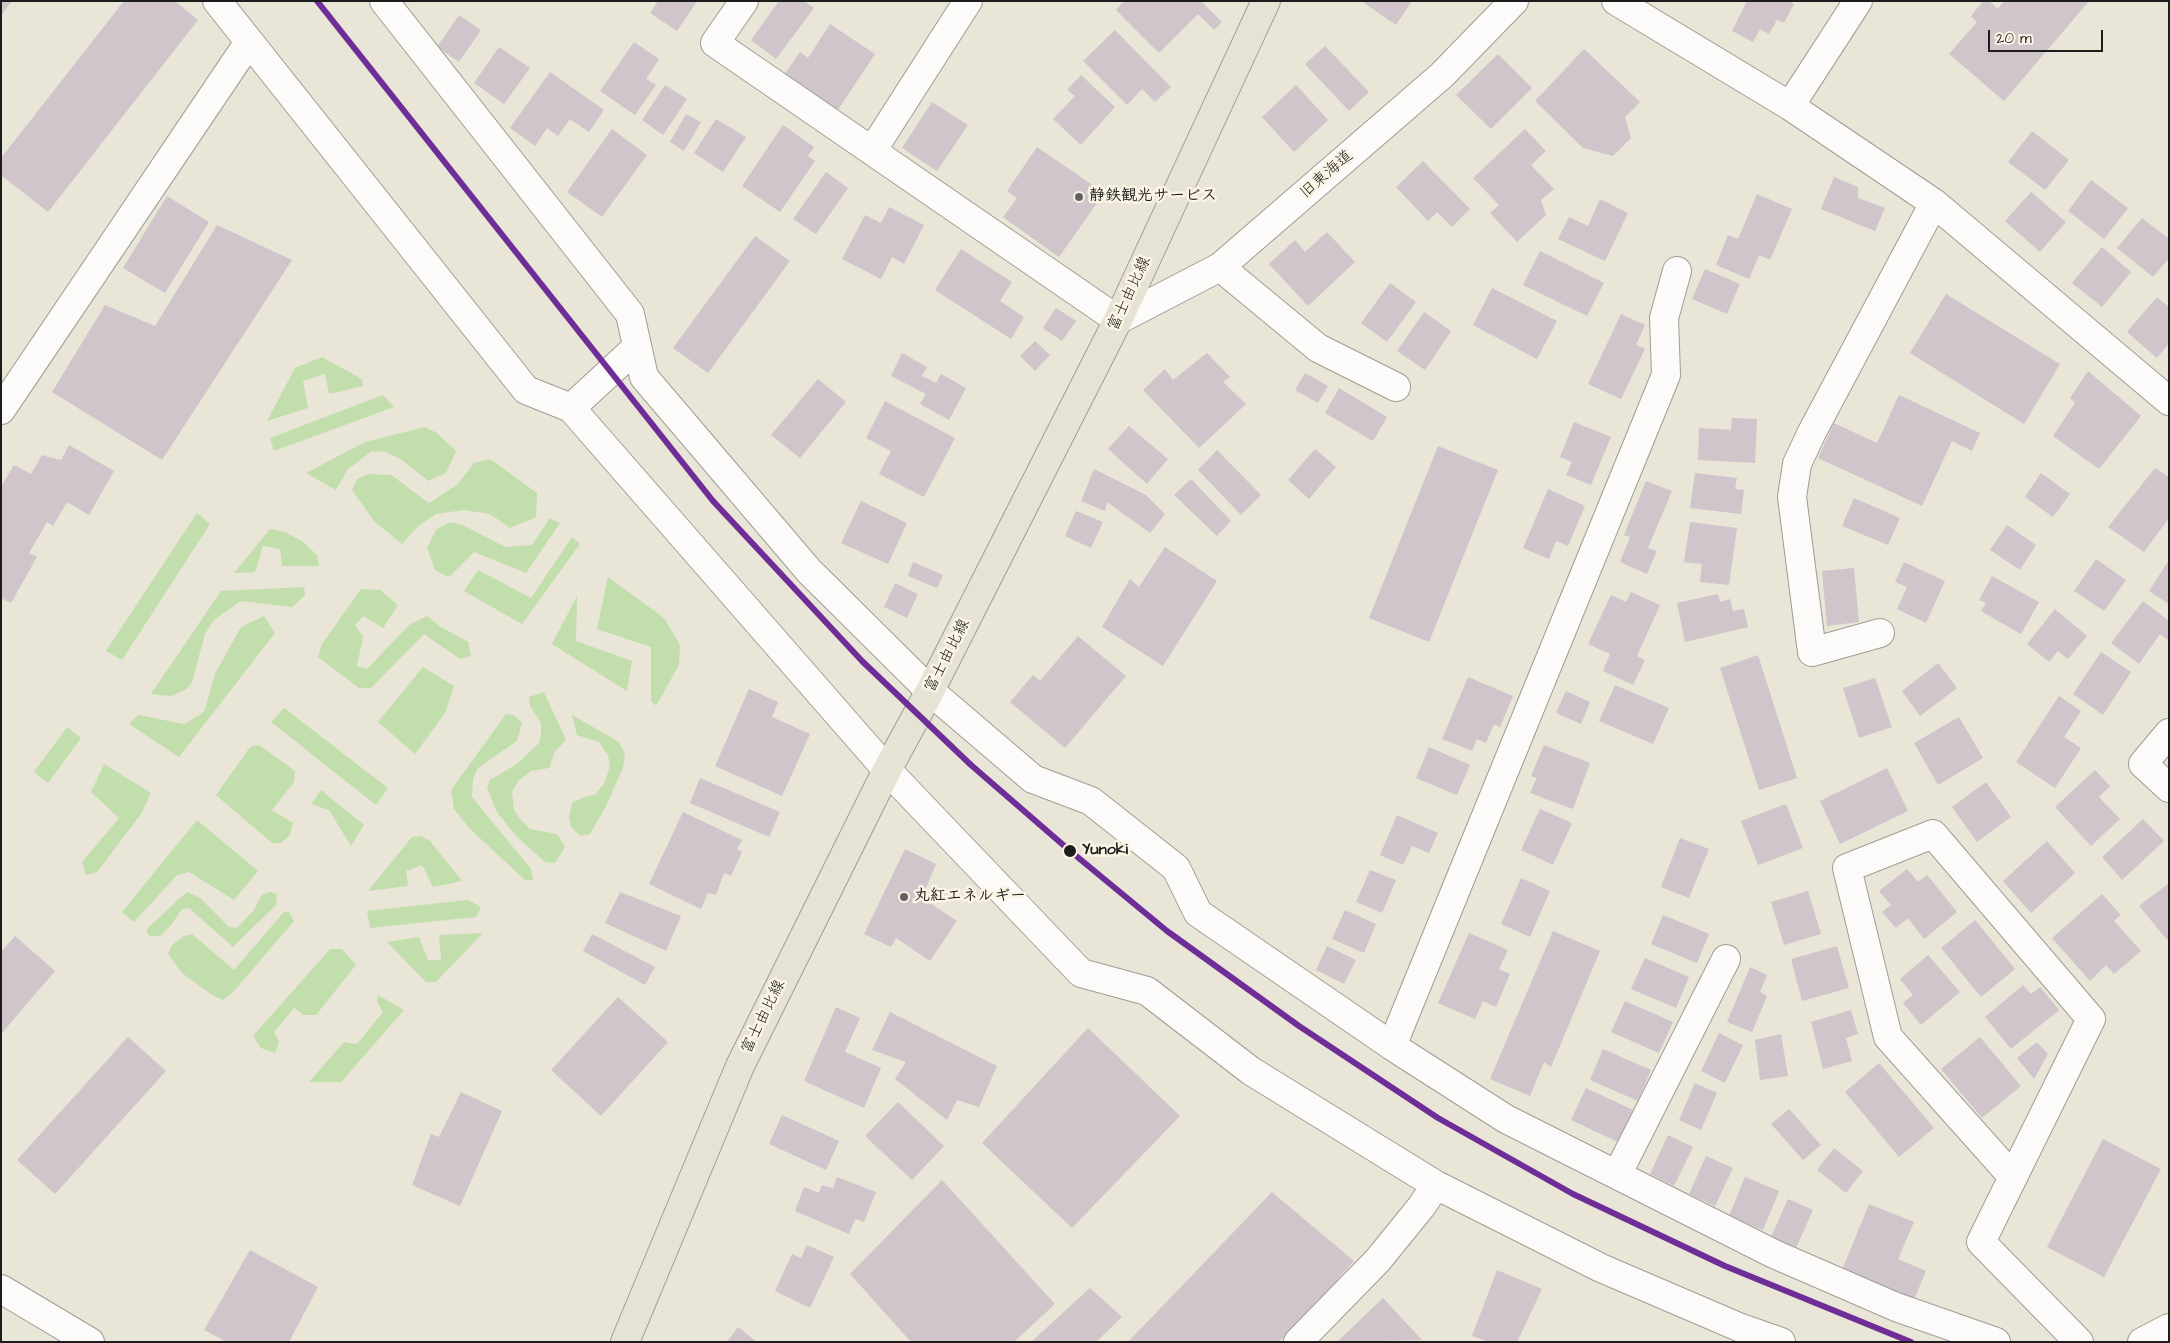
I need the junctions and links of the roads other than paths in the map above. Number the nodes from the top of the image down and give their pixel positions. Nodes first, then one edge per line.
1 (217, 1) edge
2 (384, 1) edge
3 (744, 1) edge
4 (968, 1) edge
5 (1266, 1) edge
6 (1514, 1) edge
7 (1616, 1) edge
8 (1858, 1) edge
9 (249, 42) junction
10 (1790, 106) junction
11 (872, 150) junction
12 (1934, 203) junction
13 (1220, 267) junction
14 (1677, 271) dead end
15 (1118, 320) junction
16 (637, 346) junction
17 (1396, 387) dead end
18 (2169, 402) edge
19 (571, 408) junction
20 (1, 410) edge
21 (1880, 633) dead end
22 (930, 691) junction
23 (2169, 733) edge
24 (887, 770) junction
25 (2169, 788) edge
26 (1726, 959) dead end
27 (1392, 1046) junction
28 (1617, 1175) junction
29 (2012, 1176) junction
30 (1436, 1185) junction
31 (1, 1289) edge
32 (2169, 1328) edge
33 (72, 1338) edge
34 (625, 1342) edge
35 (1298, 1342) edge
36 (1781, 1342) edge
37 (1996, 1342) edge
38 (2079, 1342) edge
39 (2142, 1342) edge

1 - 9 street
2 - 16 street
3 - 11 street
4 - 11 street
5 - 15 main road, 富士由比線
6 - 13 street, 旧東海道
7 - 10 street
8 - 10 street
9 - 19 street
9 - 20 street
10 - 12 street
11 - 15 street
12 - 18 street
12 - 21 street
13 - 15 street, 旧東海道
13 - 17 street
14 - 27 street
15 - 22 main road, 富士由比線
16 - 19 street
16 - 22 street
19 - 24 street
22 - 24 main road, 富士由比線
22 - 27 street
23 - 25 street
24 - 30 street
24 - 34 main road, 富士由比線
26 - 28 street
27 - 28 street
28 - 37 street
29 - 29 street
29 - 38 street
30 - 35 street
30 - 36 street
31 - 33 street
32 - 39 street

